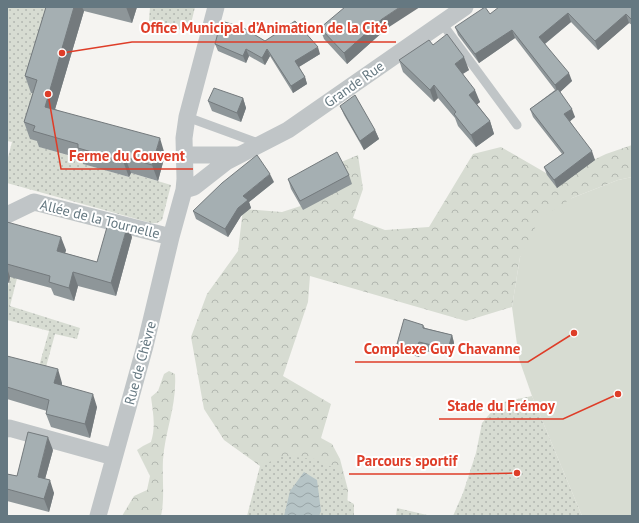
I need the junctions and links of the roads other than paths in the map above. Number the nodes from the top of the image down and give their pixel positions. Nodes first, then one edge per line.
1 (216, 7) edge
2 (465, 7) edge
3 (441, 22) junction
4 (187, 116) junction
5 (517, 125) dead end
6 (261, 144) junction
7 (185, 155) junction
8 (240, 155) junction
9 (184, 190) junction
10 (7, 215) edge
11 (171, 237) junction
12 (7, 429) edge
13 (114, 457) junction
14 (98, 516) edge

1 - 4 street, Rue de Chèvre
2 - 3 street, Grande Rue
3 - 5 lane
3 - 6 street, Grande Rue
4 - 6 lane
4 - 7 street, Rue de Chèvre
6 - 8 street, Grande Rue
7 - 8 street, Grande Rue
7 - 9 street, Rue de Chèvre
8 - 9 street, Grande Rue
9 - 11 street, Rue de Chèvre
10 - 11 street, Allée de la Tournelle
11 - 13 street, Rue de Chèvre
12 - 13 street
13 - 14 street, Rue de Chèvre

